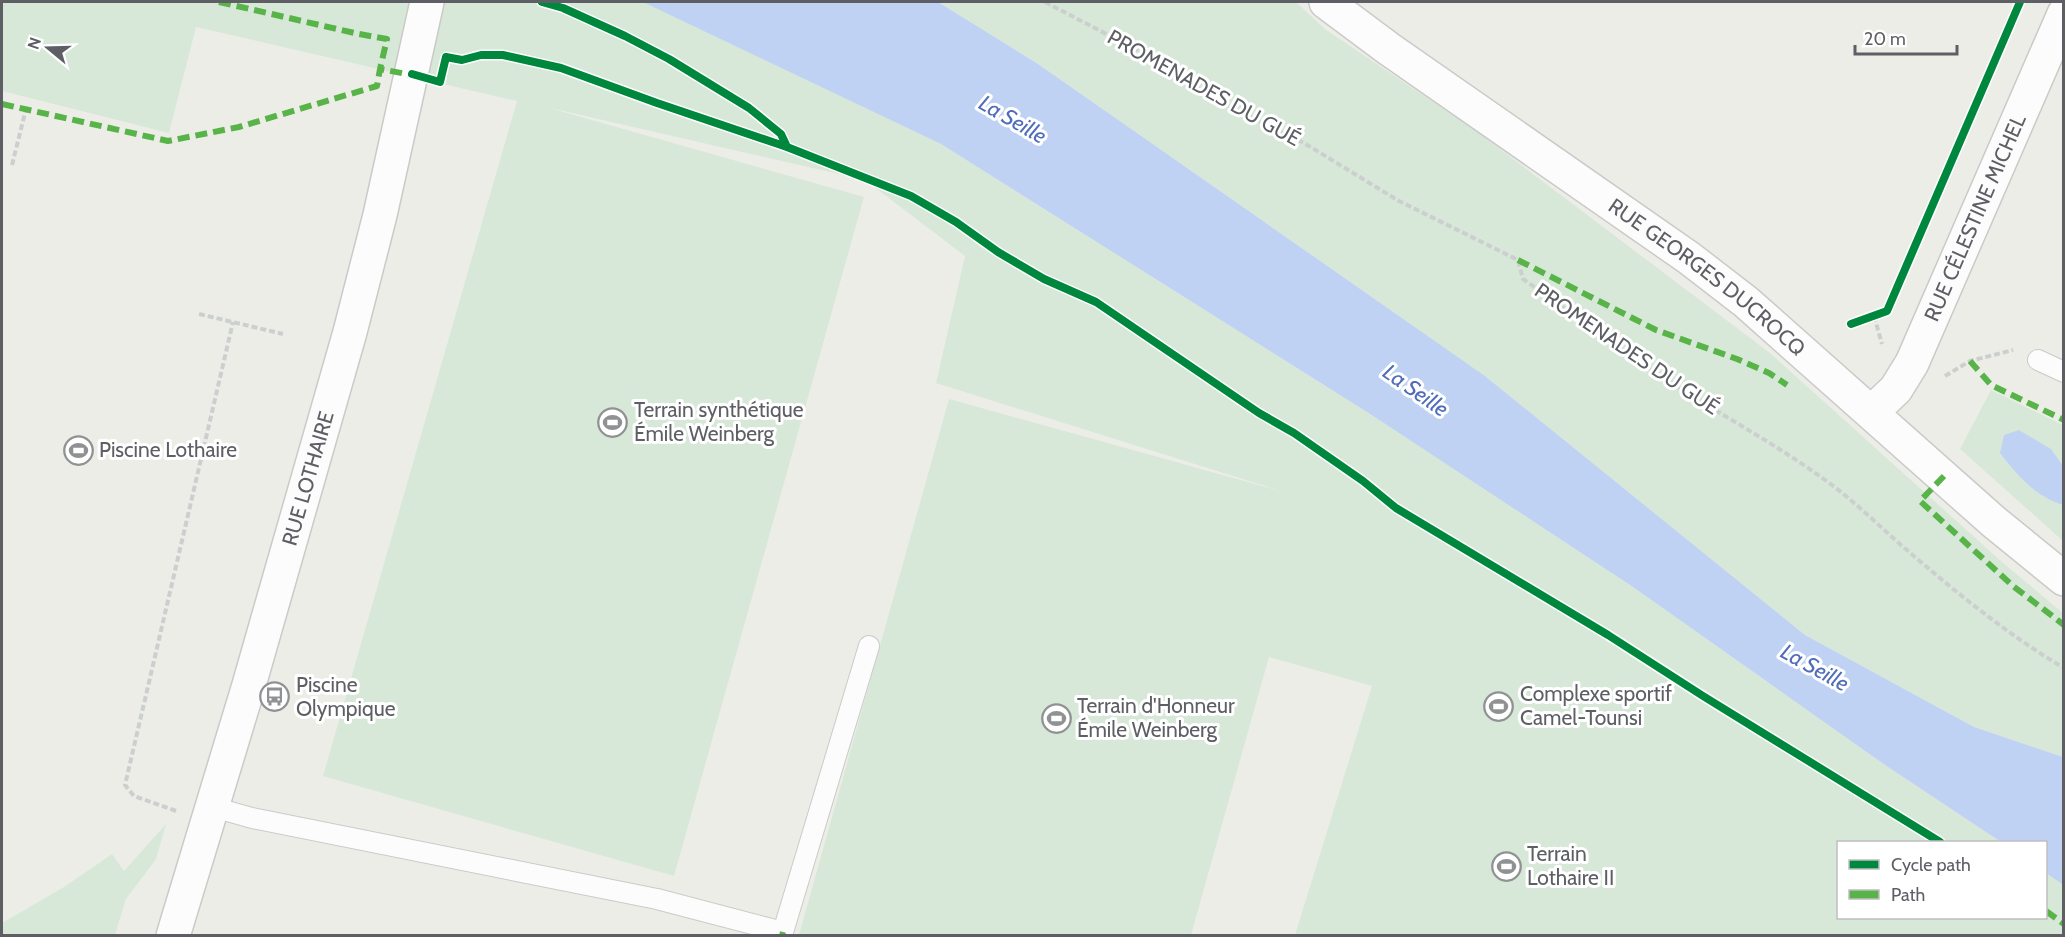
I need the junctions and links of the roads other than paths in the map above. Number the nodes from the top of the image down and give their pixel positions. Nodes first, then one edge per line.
1 (1326, 2) edge
2 (426, 10) edge
3 (2064, 14) edge
4 (2038, 360) dead end
5 (2064, 372) edge
6 (1872, 412) junction
7 (2064, 579) edge
8 (869, 646) dead end
9 (211, 813) junction
10 (173, 936) edge

1 - 6 street, RUE GEORGES DUCROCQ
2 - 9 street, RUE LOTHAIRE
3 - 6 street, RUE CÉLESTINE MICHEL
4 - 5 lane
6 - 7 street, RUE GEORGES DUCROCQ
8 - 9 lane
9 - 10 street, RUE LOTHAIRE

